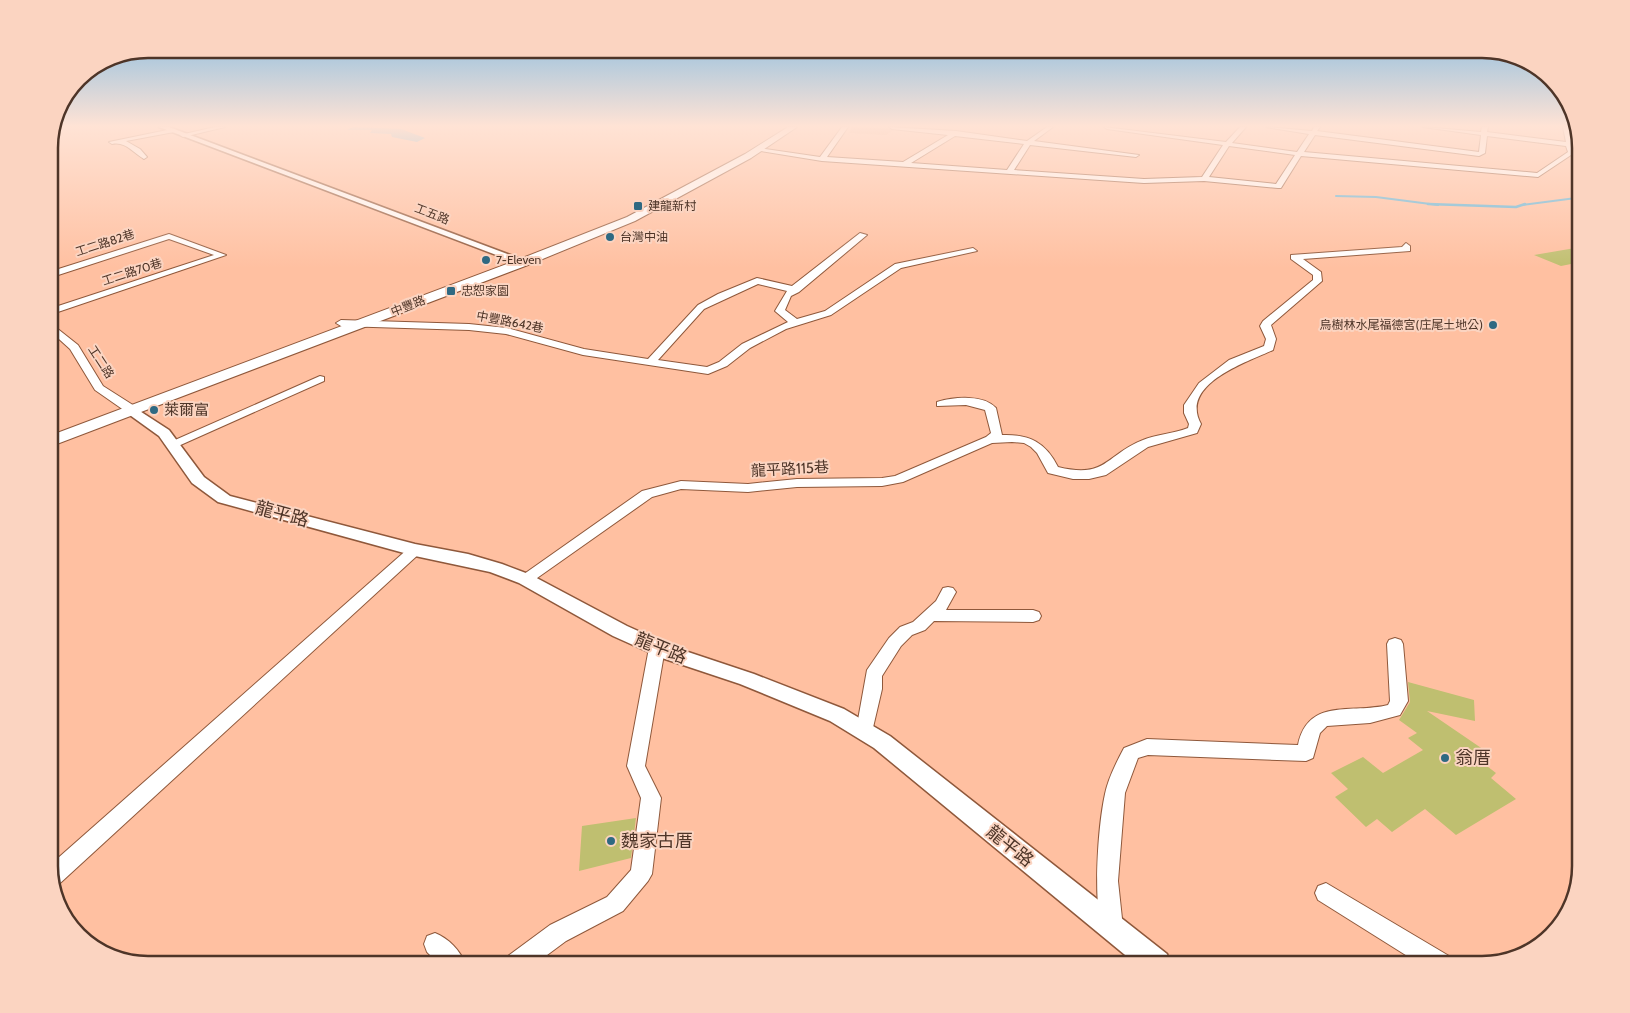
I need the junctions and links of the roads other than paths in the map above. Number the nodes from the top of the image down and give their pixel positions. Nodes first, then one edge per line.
1 (289, 174) edge
2 (710, 174) edge
3 (1051, 174) edge
4 (1207, 174) edge
5 (1286, 174) edge
6 (1204, 179) junction
7 (863, 235) dead end
8 (169, 236) joint
9 (1406, 246) dead end
10 (973, 251) dead end
11 (519, 260) junction
12 (58, 272) edge
13 (796, 290) junction
14 (58, 309) edge
15 (366, 322) junction
16 (795, 322) junction
17 (341, 323) junction
18 (58, 333) edge
19 (583, 352) joint
20 (650, 363) junction
21 (320, 379) dead end
22 (941, 404) dead end
23 (129, 408) junction
24 (58, 431) edge
25 (58, 438) edge
26 (990, 440) junction
27 (172, 444) junction
28 (415, 550) junction
29 (524, 579) junction
30 (948, 592) dead end
31 (930, 615) junction
32 (1033, 616) dead end
33 (1395, 644) dead end
34 (656, 648) junction
35 (865, 732) junction
36 (58, 872) edge
37 (1326, 894) dead end
38 (1112, 928) junction
39 (435, 944) dead end
40 (446, 956) edge
41 (527, 956) edge
42 (1147, 956) edge
43 (1428, 956) edge

1 - 11 street, 工五路
2 - 11 main road, 中豐路
3 - 6 street
4 - 6 street
5 - 6 street
7 - 13 street
8 - 12 street, 工二路82巷
8 - 14 street, 工二路70巷
9 - 26 street, 龍平路115巷
10 - 16 street
11 - 15 main road, 中豐路
11 - 17 main road, 中豐路
13 - 16 street
13 - 20 street
15 - 17 street, 中豐路642巷
15 - 19 street, 中豐路642巷
15 - 23 main road, 中豐路
16 - 20 street
17 - 23 main road, 中豐路
18 - 23 street, 工二路
19 - 20 street
21 - 27 street
22 - 26 street
23 - 24 main road, 中豐路
23 - 25 main road, 中豐路
23 - 27 street, 龍平路
26 - 29 street, 龍平路115巷
27 - 28 street, 龍平路
28 - 29 street, 龍平路
28 - 36 street
29 - 34 street, 龍平路
30 - 31 street
31 - 32 street
31 - 35 street
33 - 38 street
34 - 35 street, 龍平路
34 - 41 street
35 - 38 street, 龍平路
37 - 43 street
38 - 42 street, 龍平路
39 - 40 street

